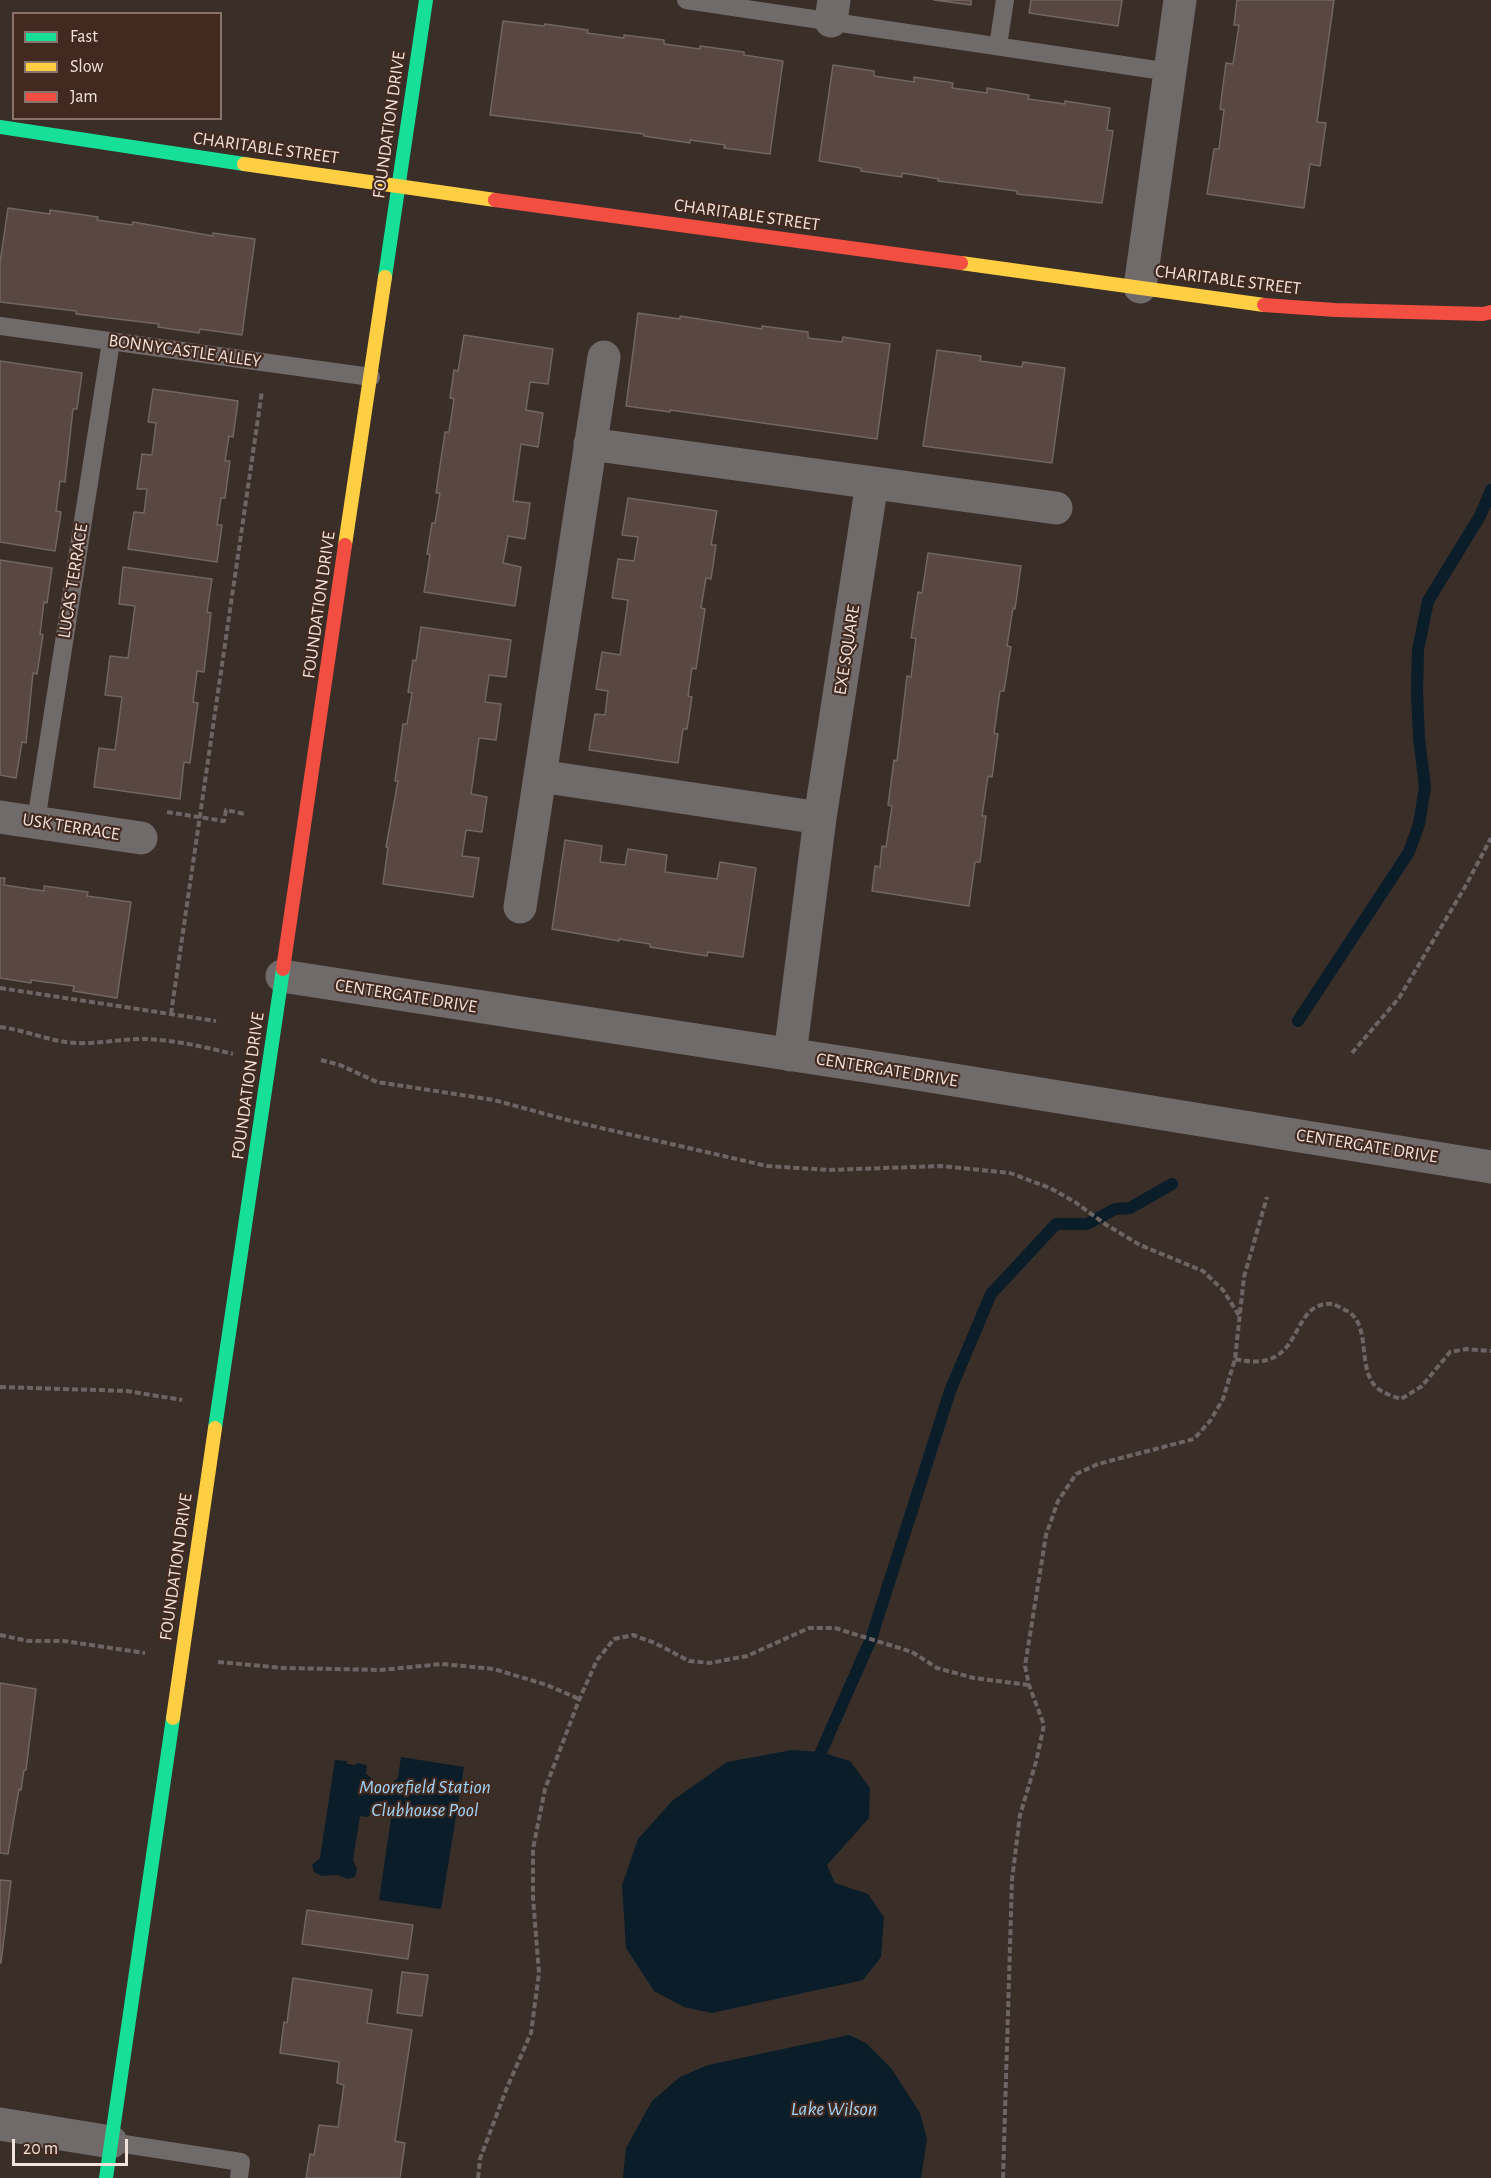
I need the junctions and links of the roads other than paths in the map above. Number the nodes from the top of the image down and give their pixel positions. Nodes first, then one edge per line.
1 (426, 0) edge
2 (686, 0) edge
3 (1005, 0) edge
4 (1180, 0) edge
5 (832, 11) edge
6 (998, 46) junction
7 (1170, 72) junction
8 (0, 127) edge
9 (398, 186) junction
10 (1140, 287) junction
11 (1491, 312) edge
12 (0, 326) edge
13 (111, 342) junction
14 (603, 357) dead end
15 (370, 377) junction
16 (590, 444) junction
17 (872, 483) junction
18 (1056, 508) dead end
19 (540, 776) junction
20 (0, 817) edge
21 (820, 818) junction
22 (36, 821) junction
23 (141, 838) dead end
24 (520, 907) dead end
25 (282, 976) junction
26 (790, 1055) junction
27 (1491, 1167) edge
28 (0, 2124) edge
29 (111, 2142) junction
30 (106, 2178) edge
31 (239, 2178) edge

1 - 9 street, FOUNDATION DRIVE
2 - 5 lane
3 - 6 lane
4 - 7 street
5 - 6 lane
6 - 7 lane
7 - 10 street
8 - 9 street, CHARITABLE STREET
9 - 10 street, CHARITABLE STREET
9 - 15 street, FOUNDATION DRIVE
10 - 11 street, CHARITABLE STREET
12 - 13 lane, BONNYCASTLE ALLEY
13 - 15 lane, BONNYCASTLE ALLEY
13 - 22 lane, LUCAS TERRACE
14 - 16 street
15 - 25 street, FOUNDATION DRIVE
16 - 17 street
16 - 19 street
17 - 18 street
17 - 21 street, EXE SQUARE
19 - 21 street
19 - 24 street
20 - 22 street, USK TERRACE
21 - 26 street, EXE SQUARE
22 - 23 street, USK TERRACE
25 - 26 street, CENTERGATE DRIVE
25 - 29 street, FOUNDATION DRIVE
26 - 27 street, CENTERGATE DRIVE
28 - 29 street
29 - 30 street, FOUNDATION DRIVE
29 - 31 lane

